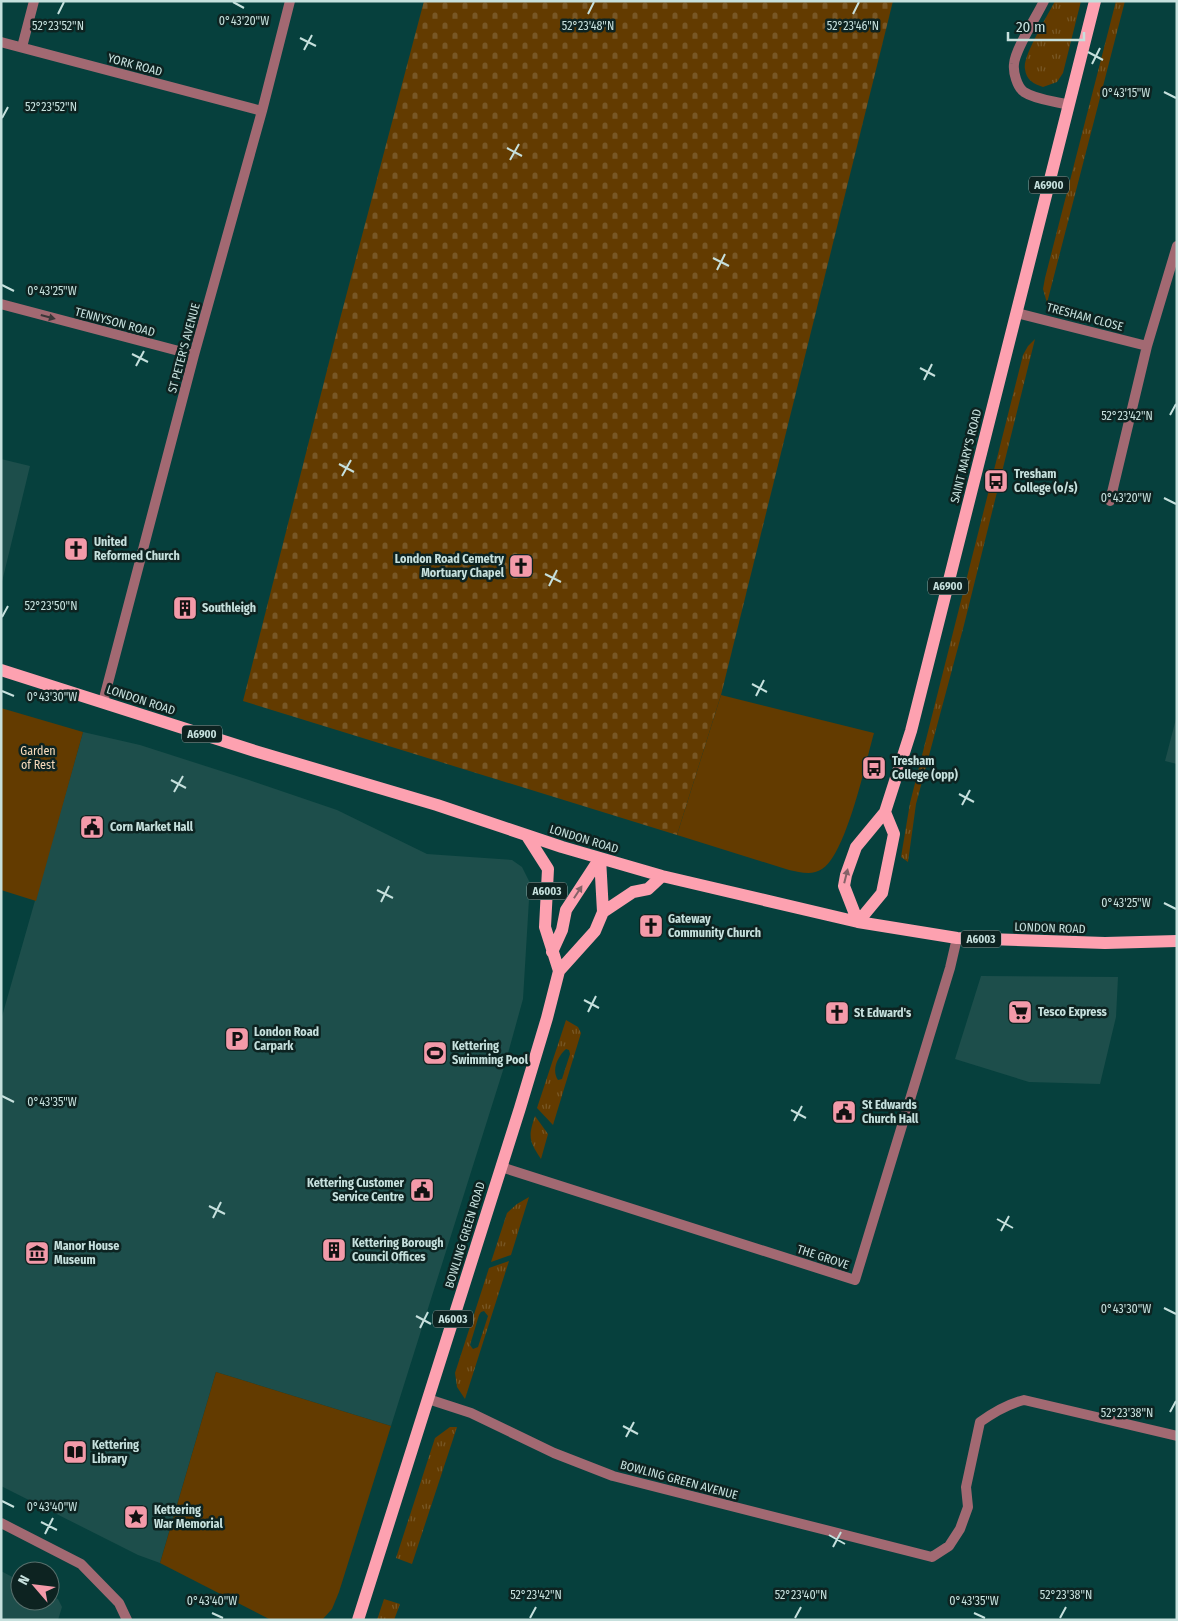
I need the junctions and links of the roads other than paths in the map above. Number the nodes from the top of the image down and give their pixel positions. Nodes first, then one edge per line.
1 (34, 1) edge
2 (290, 1) edge
3 (1044, 1) edge
4 (1095, 1) edge
5 (1, 42) edge
6 (22, 47) junction
7 (1068, 105) junction
8 (262, 111) junction
9 (1176, 247) edge
10 (1, 304) edge
11 (1017, 313) junction
12 (1147, 346) junction
13 (194, 355) junction
14 (1110, 501) dead end
15 (1, 670) edge
16 (103, 702) junction
17 (885, 812) junction
18 (527, 836) junction
19 (600, 858) junction
20 (662, 876) junction
21 (603, 912) junction
22 (858, 922) junction
23 (957, 938) junction
24 (1177, 941) edge
25 (552, 952) junction
26 (558, 971) junction
27 (501, 1167) junction
28 (428, 1399) junction
29 (1177, 1436) edge
30 (1, 1523) edge
31 (127, 1620) edge
32 (358, 1620) edge

1 - 6 street
2 - 8 street, ST PETER'S AVENUE
3 - 7 street
4 - 7 main road, SAINT MARY'S ROAD / A6900
5 - 6 street, YORK ROAD
6 - 8 street, YORK ROAD
7 - 11 main road, SAINT MARY'S ROAD / A6900
8 - 13 street, ST PETER'S AVENUE
9 - 12 street
10 -> 13 street, TENNYSON ROAD
11 - 12 street, TRESHAM CLOSE
11 - 17 main road, SAINT MARY'S ROAD / A6900
12 - 14 street
13 - 16 street, ST PETER'S AVENUE
15 - 16 main road, LONDON ROAD / A6900
16 - 18 main road, LONDON ROAD / A6900
17 - 22 main road
22 -> 17 main road, SAINT MARY'S ROAD / A6900
18 - 19 main road, LONDON ROAD / A6900
18 - 25 main road, A6003
19 - 20 main road, LONDON ROAD / A6003
19 - 21 main road, BOWLING GREEN ROAD / A6003
25 -> 19 main road, A6003
20 - 21 main road
20 - 22 main road, LONDON ROAD / A6003
21 - 26 main road, BOWLING GREEN ROAD / A6003
22 - 23 main road, LONDON ROAD / A6003
23 - 24 main road, LONDON ROAD / A6003
23 - 27 street, THE GROVE
25 - 26 main road, A6003
26 - 27 main road, BOWLING GREEN ROAD / A6003
27 - 28 main road, BOWLING GREEN ROAD / A6003
28 - 29 street, BOWLING GREEN AVENUE
28 - 32 main road, BOWLING GREEN ROAD / A6003
30 - 31 street

